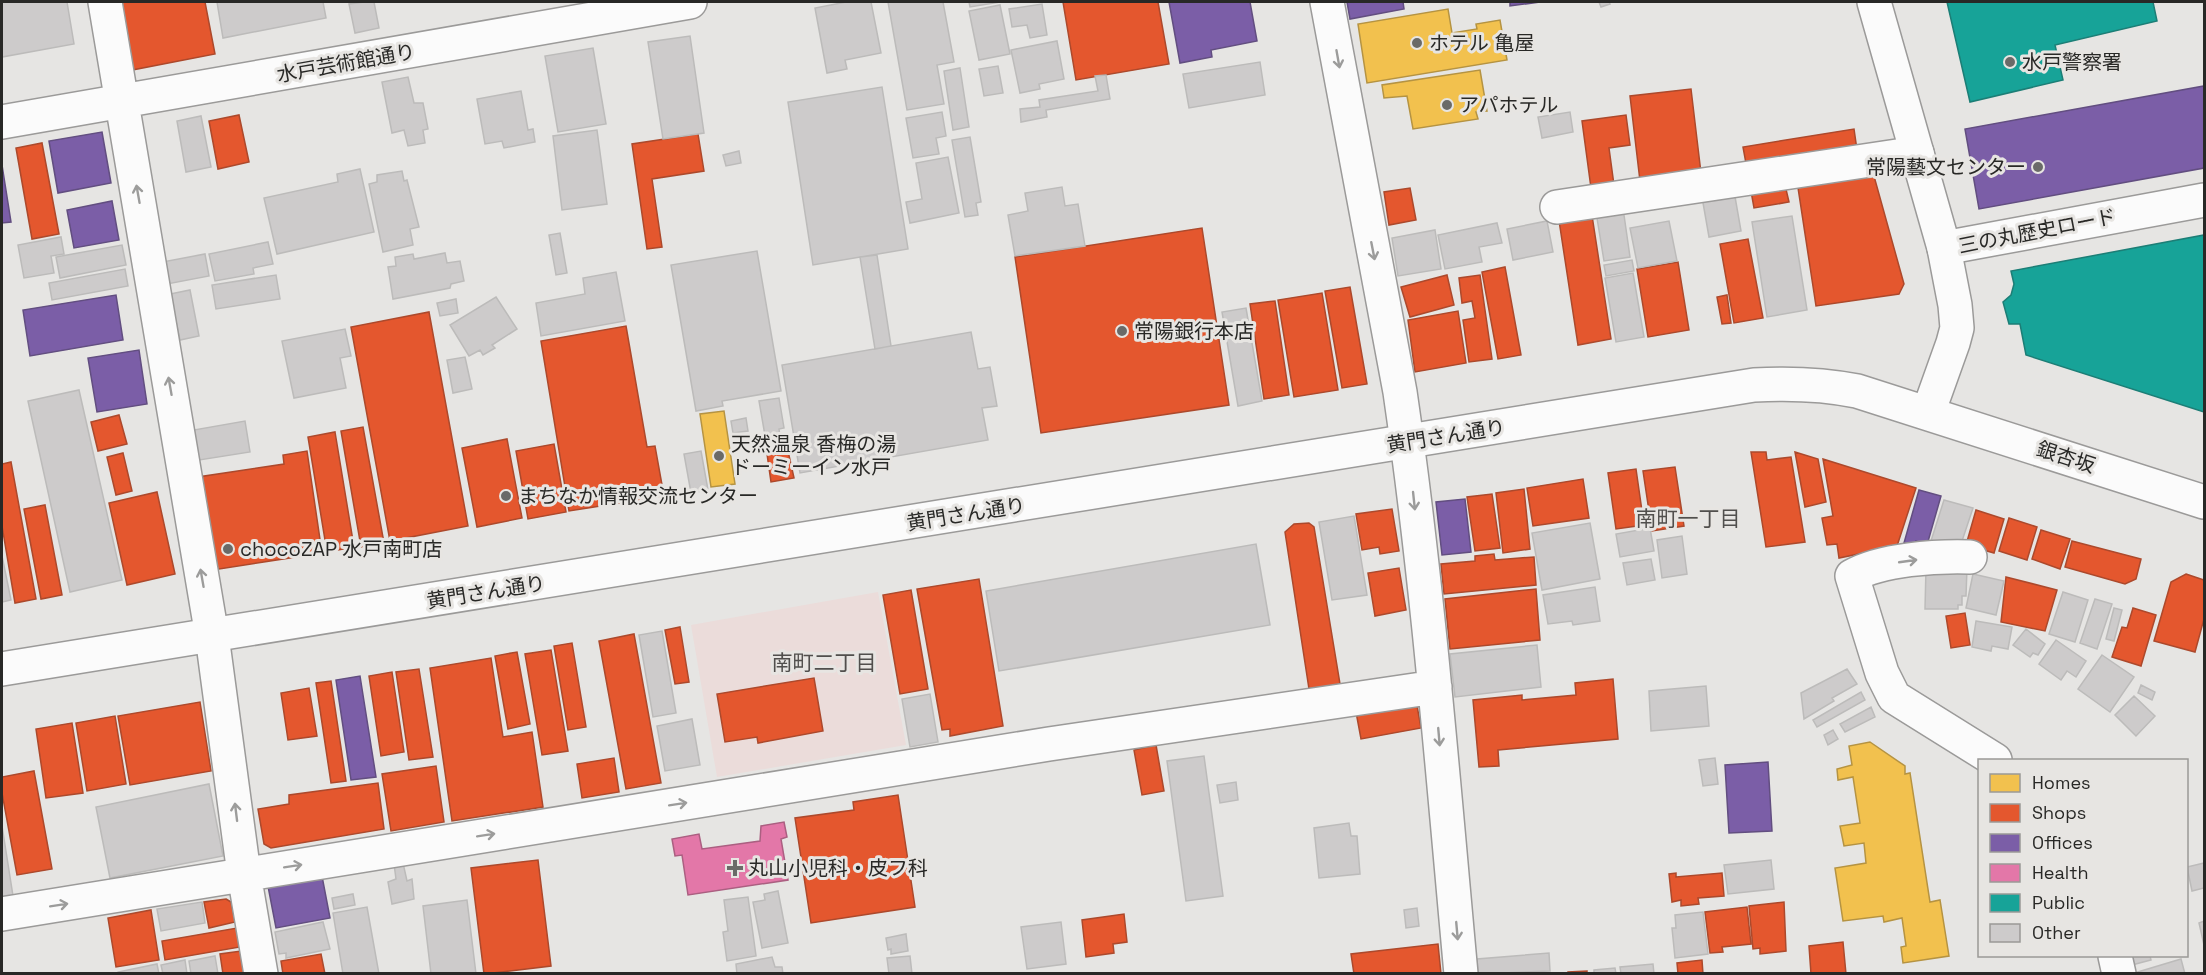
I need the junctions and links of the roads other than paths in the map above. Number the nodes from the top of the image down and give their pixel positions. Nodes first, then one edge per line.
1 (105, 2) edge
2 (690, 2) edge
3 (1328, 2) edge
4 (1874, 2) edge
5 (122, 101) junction
6 (2, 122) edge
7 (1917, 153) junction
8 (2205, 200) edge
9 (1557, 207) dead end
10 (1944, 248) junction
11 (1928, 412) junction
12 (1408, 443) junction
13 (2205, 502) edge
14 (1970, 557) dead end
15 (212, 636) junction
16 (2, 669) edge
17 (1435, 687) junction
18 (1993, 759) edge
19 (244, 874) junction
20 (2, 914) edge
21 (2115, 957) edge
22 (261, 974) edge
23 (1461, 974) edge
24 (2119, 974) edge

1 - 5 main road
2 - 5 main road, 水戸芸術館通り
3 -> 12 main road
4 - 7 main road, 三の丸歴史ロード
5 - 6 main road, 水戸芸術館通り
15 -> 5 main road
7 - 9 main road
7 - 10 main road, 三の丸歴史ロード
8 - 10 main road, 三の丸歴史ロード
10 - 11 main road
11 - 12 main road, 黄門さん通り
11 - 13 main road, 銀杏坂
12 - 15 main road, 黄門さん通り
12 -> 17 main road
18 -> 14 main road
15 - 16 main road, 黄門さん通り
19 -> 15 main road
19 -> 17 main road
17 -> 23 main road
20 -> 19 main road
19 - 22 main road
21 - 24 main road

